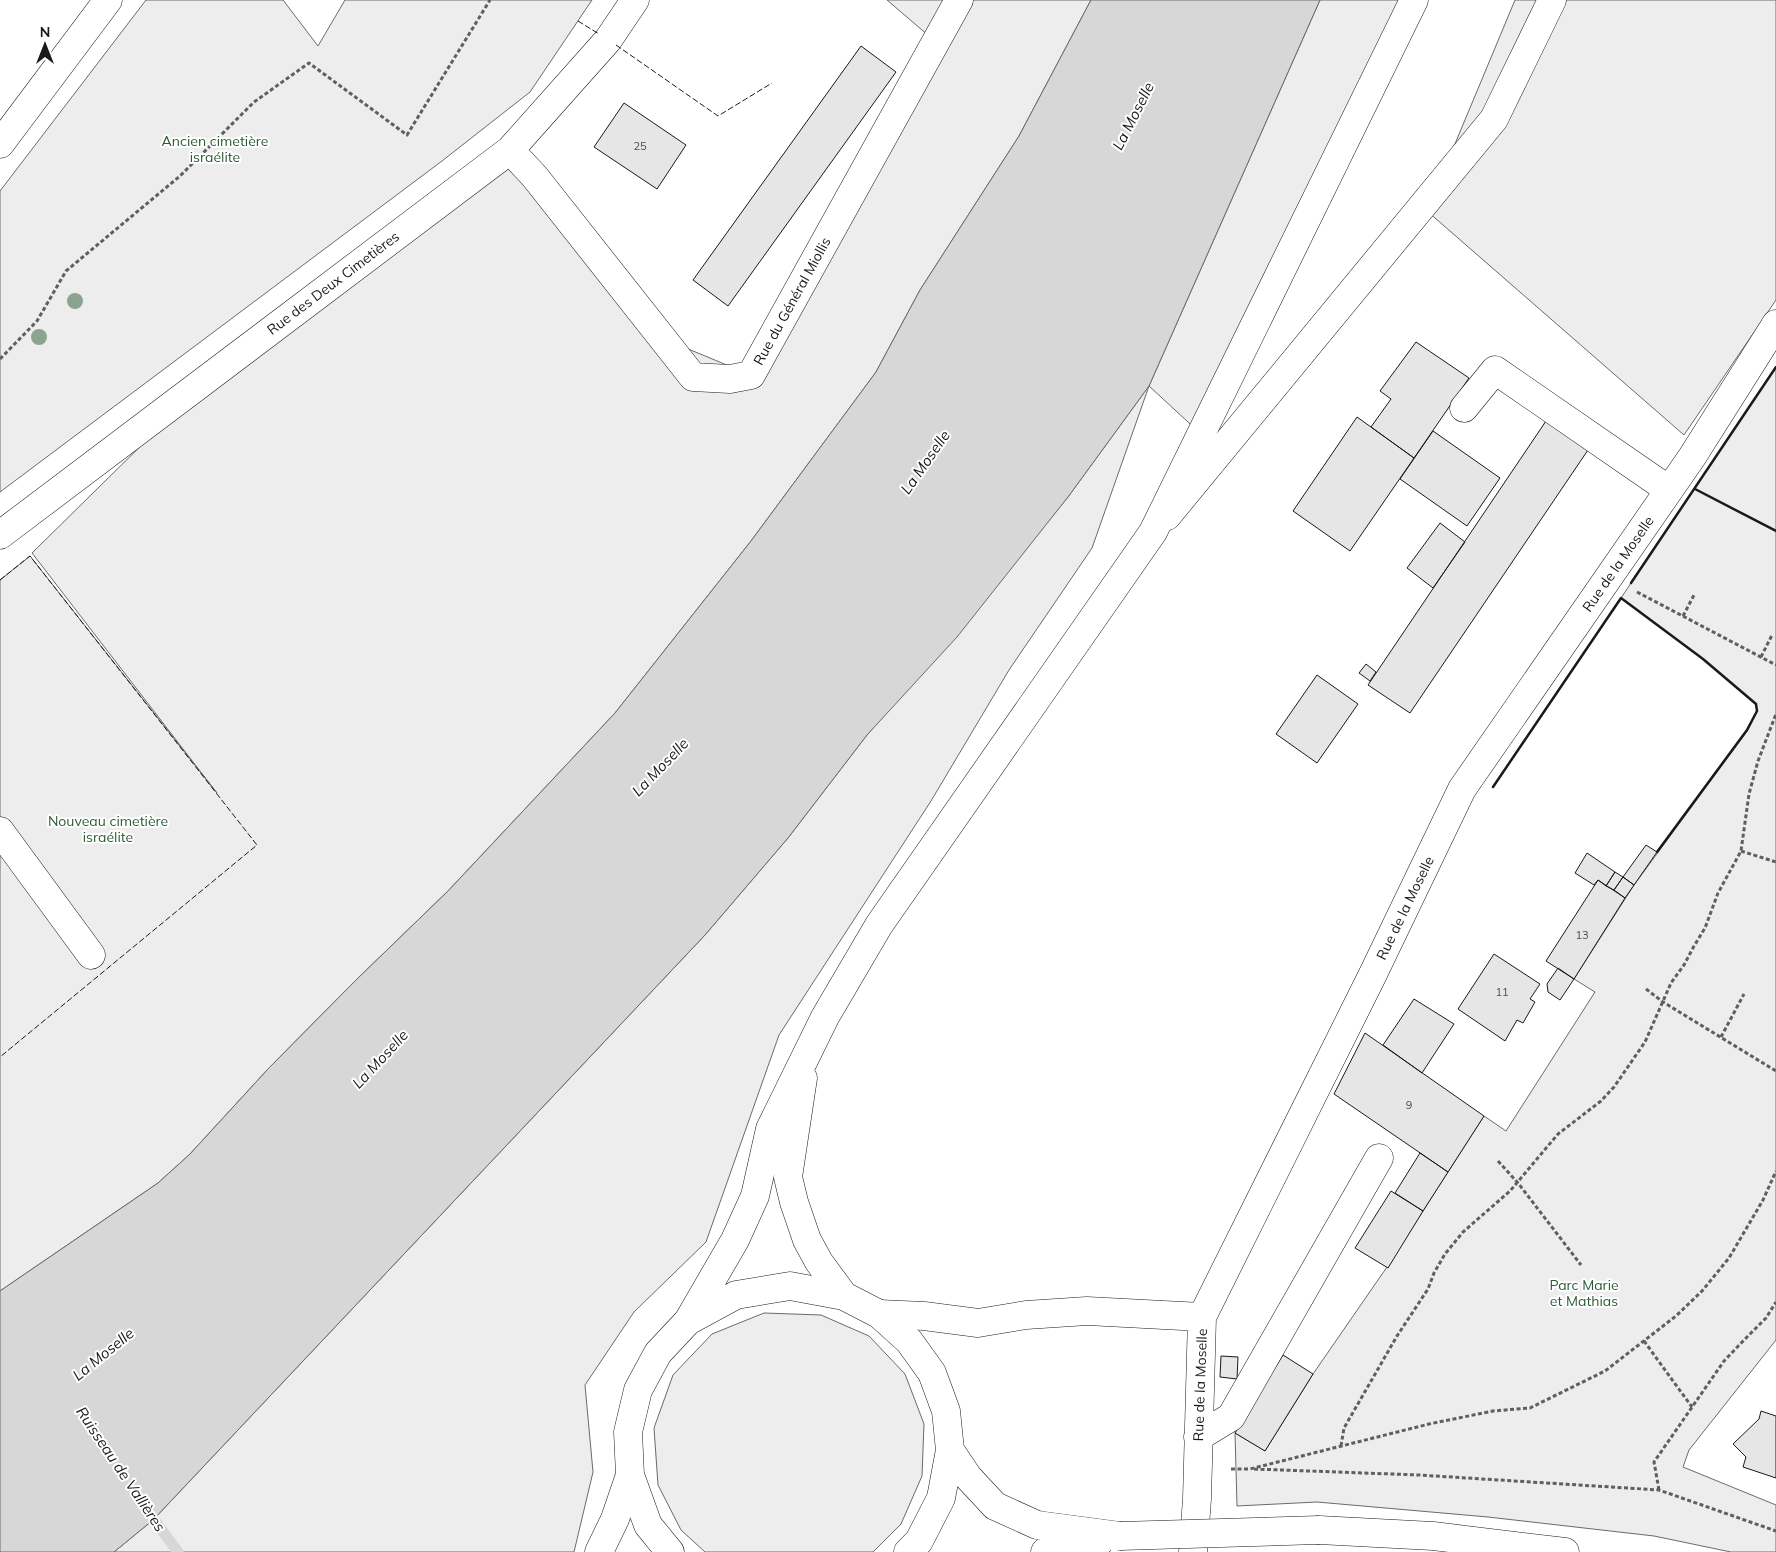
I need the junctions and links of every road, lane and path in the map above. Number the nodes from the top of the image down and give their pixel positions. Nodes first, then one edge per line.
1 (108, 0) edge
2 (490, 0) edge
3 (635, 0) edge
4 (959, 0) edge
5 (1414, 0) edge
6 (1552, 0) edge
7 (0, 144) edge
8 (510, 150) junction
9 (1776, 324) edge
10 (0, 359) edge
11 (1464, 408) dead end
12 (1669, 490) junction
13 (1153, 532) junction
14 (0, 535) edge
15 (1609, 577) junction
16 (1694, 595) dead end
17 (1683, 616) junction
18 (1772, 635) dead end
19 (1761, 657) junction
20 (1776, 665) edge
21 (1776, 714) edge
22 (0, 831) edge
23 (1741, 851) junction
24 (1776, 862) edge
25 (92, 955) dead end
26 (1646, 989) dead end
27 (1744, 994) dead end
28 (1663, 1002) junction
29 (1721, 1037) junction
30 (807, 1050) junction
31 (1776, 1071) edge
32 (1379, 1158) dead end
33 (1498, 1161) dead end
34 (1776, 1172) edge
35 (1518, 1183) junction
36 (1581, 1265) dead end
37 (844, 1296) junction
38 (1776, 1302) edge
39 (879, 1314) junction
40 (1202, 1317) junction
41 (688, 1321) junction
42 (1644, 1341) junction
43 (1692, 1407) junction
44 (1198, 1437) junction
45 (1341, 1446) junction
46 (950, 1450) junction
47 (1250, 1469) junction
48 (1197, 1470) junction
49 (630, 1475) junction
50 (1659, 1490) junction
51 (1776, 1531) edge
52 (1120, 1536) junction
53 (599, 1552) edge
54 (670, 1552) edge
55 (908, 1552) edge
56 (1045, 1552) edge
57 (1193, 1552) edge
58 (1565, 1552) edge

1 - 7 street
2 - 10 path
3 - 8 street, Rue des Deux Cimetières
4 - 8 street, Rue du Général Miollis
5 - 13 street
6 - 13 street
8 - 14 street, Rue des Deux Cimetières
9 - 12 street, Rue de la Moselle
11 - 12 street
12 - 15 street, Rue de la Moselle
13 - 30 street
15 - 17 path
15 - 40 street, Rue de la Moselle
16 - 17 path
17 - 19 path
18 - 19 path
19 - 20 path
21 - 23 path
22 - 25 street
23 - 24 path
23 - 28 path
26 - 28 path
27 - 29 path
28 - 29 path
28 - 35 path
29 - 31 path
30 - 37 street
30 - 41 street
32 - 44 street
33 - 35 path
34 - 42 path
35 - 36 path
35 - 45 path
37 - 39 street
37 - 41 street
38 - 43 path
39 - 40 street
39 - 46 street
40 - 44 street, Rue de la Moselle
41 - 49 street
42 - 43 path
42 - 45 path
43 - 50 path
44 - 48 street, Rue de la Moselle
45 - 47 path
46 - 52 street
46 - 55 street
47 - 48 path
47 - 50 path
48 - 57 street, Rue de la Moselle
49 - 53 street
49 - 54 street
50 - 51 path
52 - 56 street
52 - 58 street, bridge

